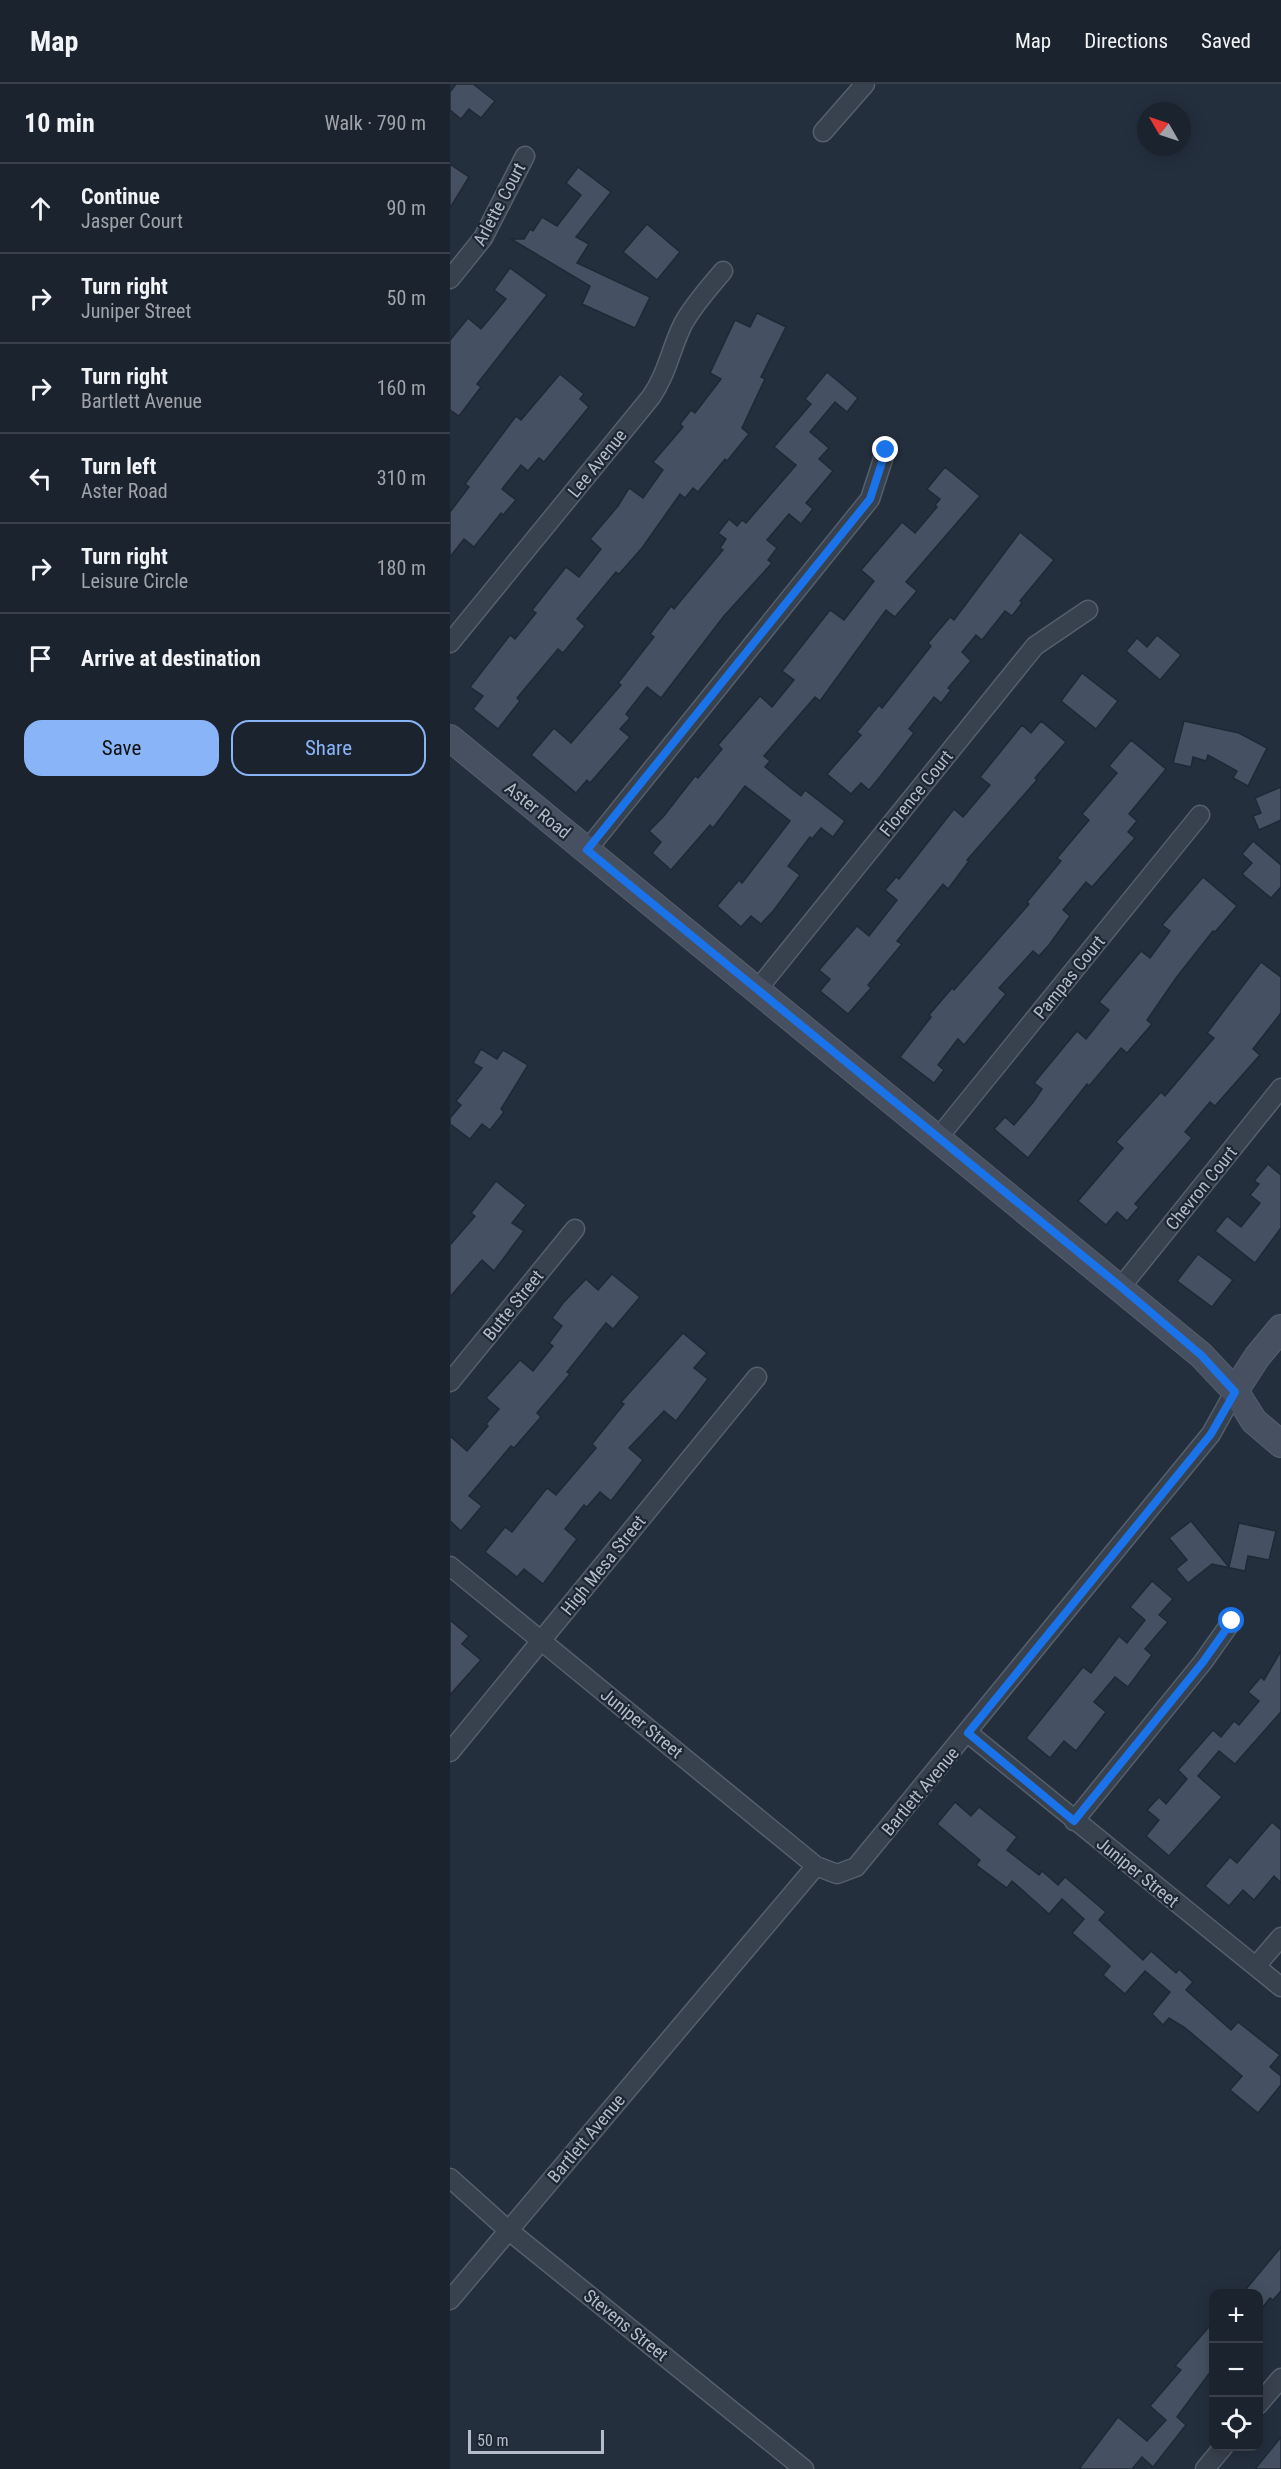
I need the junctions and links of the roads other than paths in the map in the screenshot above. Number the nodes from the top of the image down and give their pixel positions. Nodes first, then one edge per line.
1 (865, 84) edge
2 (823, 132) dead end
3 (525, 156) dead end
4 (723, 270) dead end
5 (450, 279) edge
6 (886, 450) dead end
7 (1088, 610) dead end
8 (450, 643) edge
9 (450, 738) edge
10 (1200, 816) dead end
11 (587, 850) junction
12 (757, 990) junction
13 (1281, 1088) edge
14 (938, 1138) junction
15 (575, 1229) dead end
16 (1121, 1287) junction
17 (1281, 1328) edge
18 (757, 1377) dead end
19 (450, 1382) edge
20 (1235, 1392) junction
21 (1281, 1444) edge
22 (450, 1566) edge
23 (1232, 1621) dead end
24 (541, 1641) junction
25 (968, 1733) junction
26 (450, 1752) edge
27 (1074, 1821) junction
28 (816, 1866) junction
29 (837, 1874) joint
30 (1281, 1936) edge
31 (1256, 1966) junction
32 (1281, 1987) edge
33 (450, 2178) edge
34 (508, 2230) junction
35 (450, 2300) edge
36 (1281, 2378) edge
37 (1263, 2399) edge
38 (1220, 2451) edge
39 (804, 2469) edge
40 (1205, 2469) edge

1 - 2 street
3 - 5 street, Arlette Court
4 - 8 street, Lee Avenue
6 - 11 street
7 - 12 street, Florence Court
9 - 11 main road, Aster Road
10 - 14 street, Pampas Court
11 - 12 main road, Aster Road
12 - 14 main road, Aster Road
13 - 16 street, Chevron Court
14 - 16 main road, Aster Road
15 - 19 street, Butte Street
16 - 20 main road, Aster Road
17 - 20 main road, Bartlett Avenue
18 - 24 street, High Mesa Street
20 - 21 main road, Aster Road
20 - 25 street, Bartlett Avenue
22 - 24 street, Juniper Street
23 - 27 street
24 - 26 street, High Mesa Street
24 - 28 street, Juniper Street
25 - 27 street, Juniper Street
25 - 29 street, Bartlett Avenue
27 - 31 street, Juniper Street
28 - 29 street, Juniper Street
28 - 34 street, Bartlett Avenue
30 - 31 street
31 - 32 street, Juniper Street
33 - 34 street, Stevens Street
34 - 35 street, Bartlett Avenue
34 - 39 street, Stevens Street
36 - 37 street
38 - 40 street

